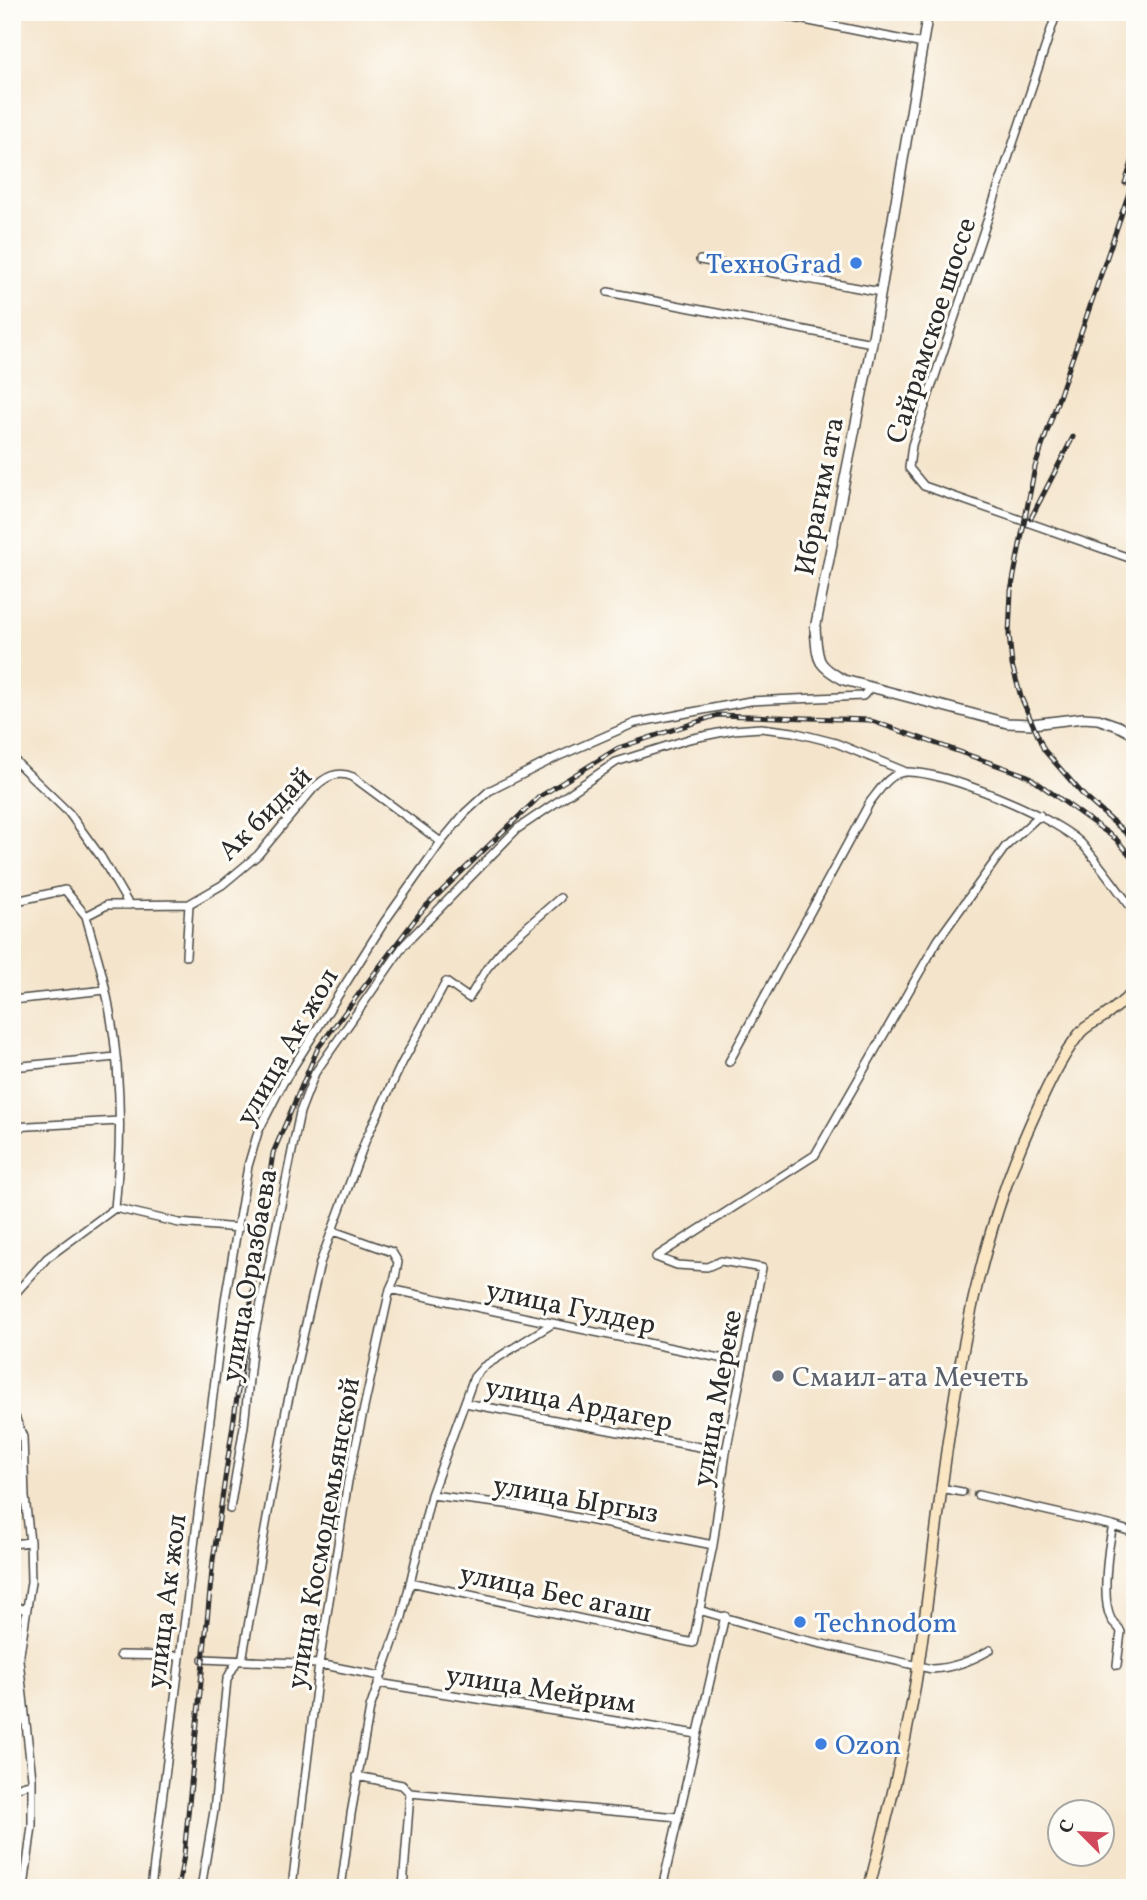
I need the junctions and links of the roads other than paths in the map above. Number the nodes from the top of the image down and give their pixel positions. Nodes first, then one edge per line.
1 (765, 12) edge
2 (928, 12) edge
3 (1057, 12) edge
4 (923, 44) junction
5 (700, 260) dead end
6 (608, 292) dead end
7 (881, 292) junction
8 (872, 343) junction
9 (1135, 560) edge
10 (870, 688) junction
11 (1135, 735) edge
12 (12, 758) edge
13 (904, 771) junction
14 (1040, 815) junction
15 (441, 842) junction
16 (560, 898) dead end
17 (12, 902) edge
18 (189, 904) junction
19 (129, 905) junction
20 (1135, 912) edge
21 (86, 916) junction
22 (186, 956) dead end
23 (105, 990) junction
24 (1135, 991) edge
25 (12, 1000) edge
26 (116, 1057) junction
27 (729, 1062) dead end
28 (12, 1067) edge
29 (119, 1121) junction
30 (12, 1127) edge
31 (115, 1208) junction
32 (239, 1228) junction
33 (333, 1231) junction
34 (390, 1289) junction
35 (12, 1297) edge
36 (552, 1324) junction
37 (743, 1363) junction
38 (465, 1403) junction
39 (12, 1409) edge
40 (726, 1452) junction
41 (940, 1488) junction
42 (962, 1492) tunnel mouth
43 (431, 1495) junction
44 (978, 1495) tunnel mouth
45 (230, 1509) dead end
46 (1113, 1526) junction
47 (1135, 1533) edge
48 (30, 1542) junction
49 (12, 1544) edge
50 (713, 1545) junction
51 (410, 1581) junction
52 (12, 1605) edge
53 (26, 1610) junction
54 (699, 1610) junction
55 (725, 1616) junction
56 (693, 1643) joint
57 (990, 1650) dead end
58 (120, 1654) dead end
59 (180, 1656) junction
60 (203, 1659) dead end
61 (239, 1661) junction
62 (318, 1664) junction
63 (918, 1664) junction
64 (1117, 1665) dead end
65 (379, 1679) junction
66 (697, 1734) junction
67 (357, 1776) junction
68 (32, 1783) junction
69 (12, 1789) edge
70 (410, 1793) junction
71 (678, 1818) junction
72 (292, 1887) edge
73 (24, 1888) edge
74 (151, 1888) edge
75 (201, 1888) edge
76 (341, 1888) edge
77 (402, 1888) edge
78 (662, 1888) edge
79 (869, 1888) edge

1 - 4 street
2 - 4 street, Ибрагим ата
3 - 9 street, Сайрамское шоссе
4 - 7 street, Ибрагим ата
5 - 7 street
6 - 8 street
7 - 8 street, Ибрагим ата
8 - 10 street, Ибрагим ата
10 - 11 street, Ибрагим ата
10 - 15 street, улица Ак жол
12 - 19 street
13 - 14 street, улица Оразбаева
13 - 27 street
13 - 45 street, улица Оразбаева
14 - 20 street, улица Оразбаева
14 - 37 street, улица Мереке
15 - 18 street, Ак бидай
15 - 32 street, улица Ак жол
16 - 33 street
17 - 21 street
18 - 19 street, Ак бидай
18 - 22 street
19 - 21 street, Ак бидай
21 - 23 street
23 - 25 street
23 - 26 street
24 - 41 main road
26 - 28 street
26 - 29 street
29 - 30 street
29 - 31 street
31 - 32 street
31 - 35 street
32 - 59 street, улица Ак жол
33 - 34 street, улица Космодемьянской
33 - 61 street
34 - 36 street, улица Гулдер
34 - 62 street, улица Космодемьянской
36 - 37 street, улица Гулдер
36 - 38 street
37 - 40 street, улица Мереке
38 - 40 street, улица Ардагер
38 - 43 street
39 - 48 street
40 - 50 street, улица Мереке
41 - 42 street
41 - 63 main road
43 - 50 street, улица Ыргыз
43 - 51 street
44 - 46 street
46 - 47 street
46 - 64 street
48 - 49 street
48 - 53 street
50 - 54 street, улица Мереке
51 - 56 street, улица Бес агаш
51 - 65 street
52 - 53 street
53 - 68 street
54 - 55 street
54 - 56 street, улица Мереке
55 - 63 street
55 - 66 street
57 - 63 street
58 - 59 street
59 - 74 street, улица Ак жол
60 - 61 street, улица Мейрим
61 - 62 street, улица Мейрим
61 - 75 street
62 - 65 street, улица Мейрим
62 - 72 street, улица Космодемьянской
63 - 79 main road
65 - 66 street, улица Мейрим
65 - 67 street
66 - 71 street
67 - 70 street
67 - 76 street
68 - 69 street
68 - 73 street
70 - 71 street
70 - 77 street
71 - 78 street

